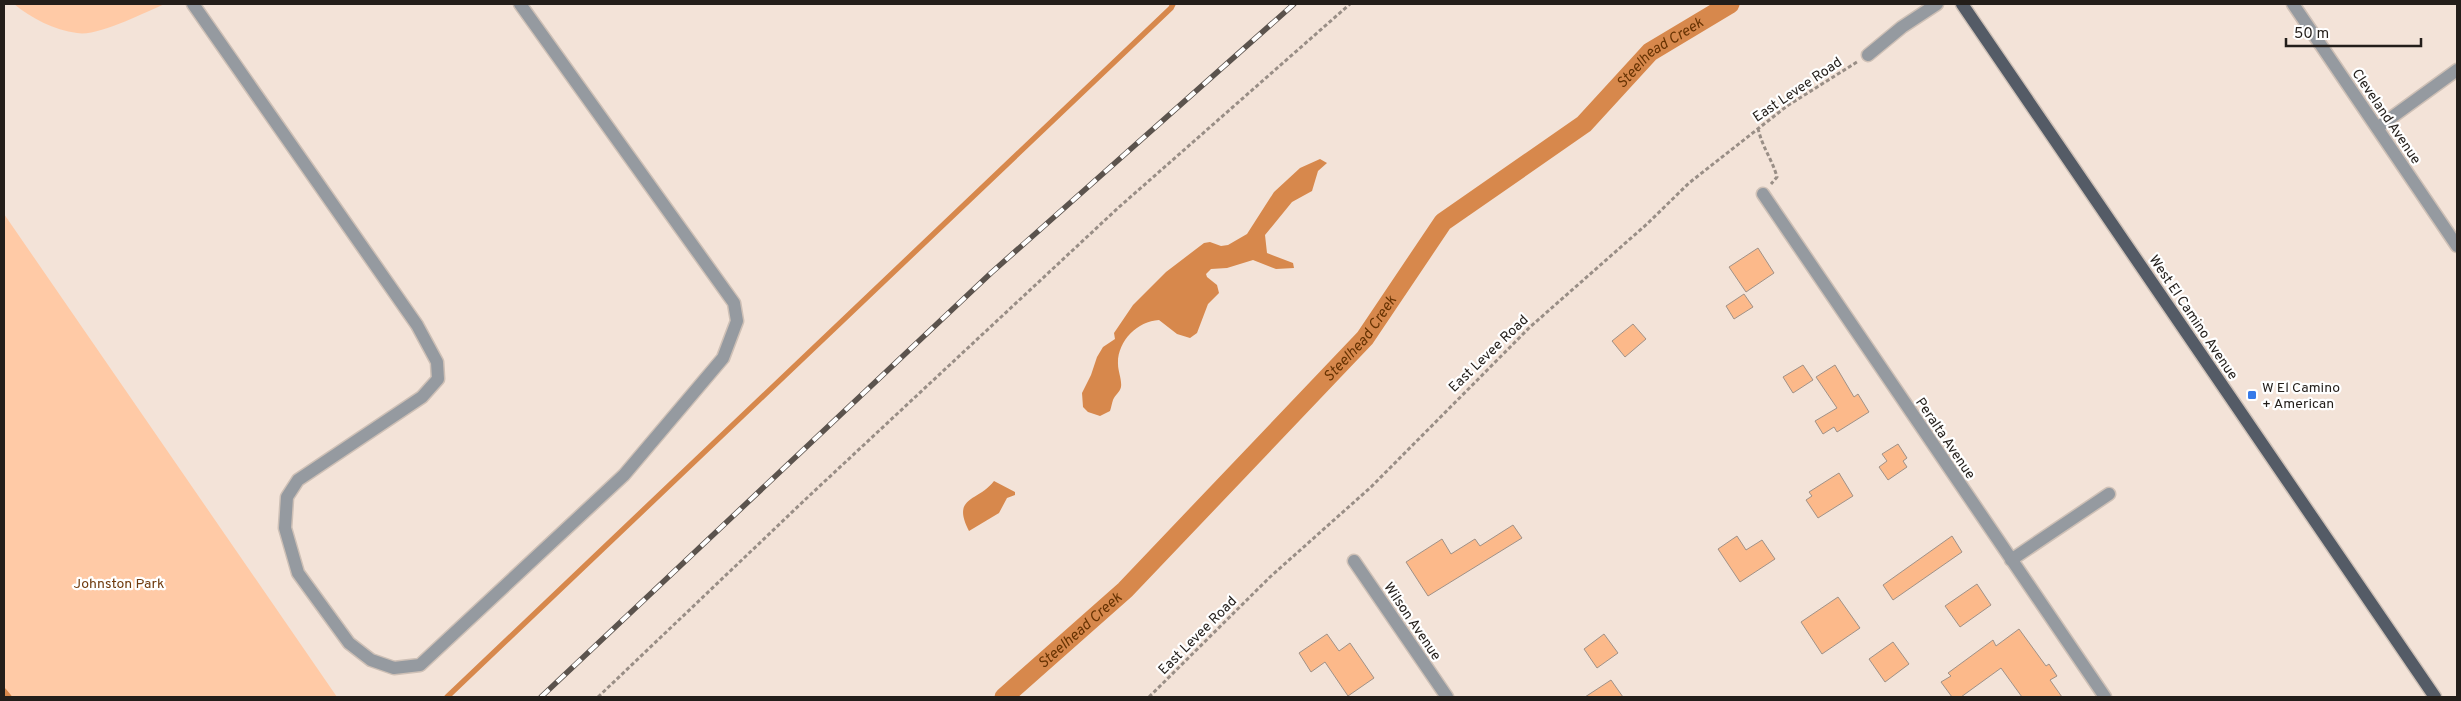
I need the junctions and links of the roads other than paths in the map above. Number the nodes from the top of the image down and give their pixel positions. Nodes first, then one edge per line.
1 (192, 4) edge
2 (520, 4) edge
3 (1937, 4) edge
4 (1962, 4) edge
5 (2292, 4) edge
6 (1868, 55) road end
7 (2457, 70) edge
8 (2377, 128) junction
9 (1763, 194) road end
10 (2457, 246) edge
11 (2109, 494) dead end
12 (2011, 560) junction
13 (1354, 561) dead end
14 (1447, 697) edge
15 (2105, 697) edge
16 (2436, 697) edge

1 - 2 street
3 - 6 street
4 - 16 main road, West El Camino Avenue
5 - 8 street, Cleveland Avenue
7 - 8 street
8 - 10 street, Cleveland Avenue
9 - 12 street, Peralta Avenue
11 - 12 street
12 - 15 street, Peralta Avenue
13 - 14 street, Wilson Avenue

